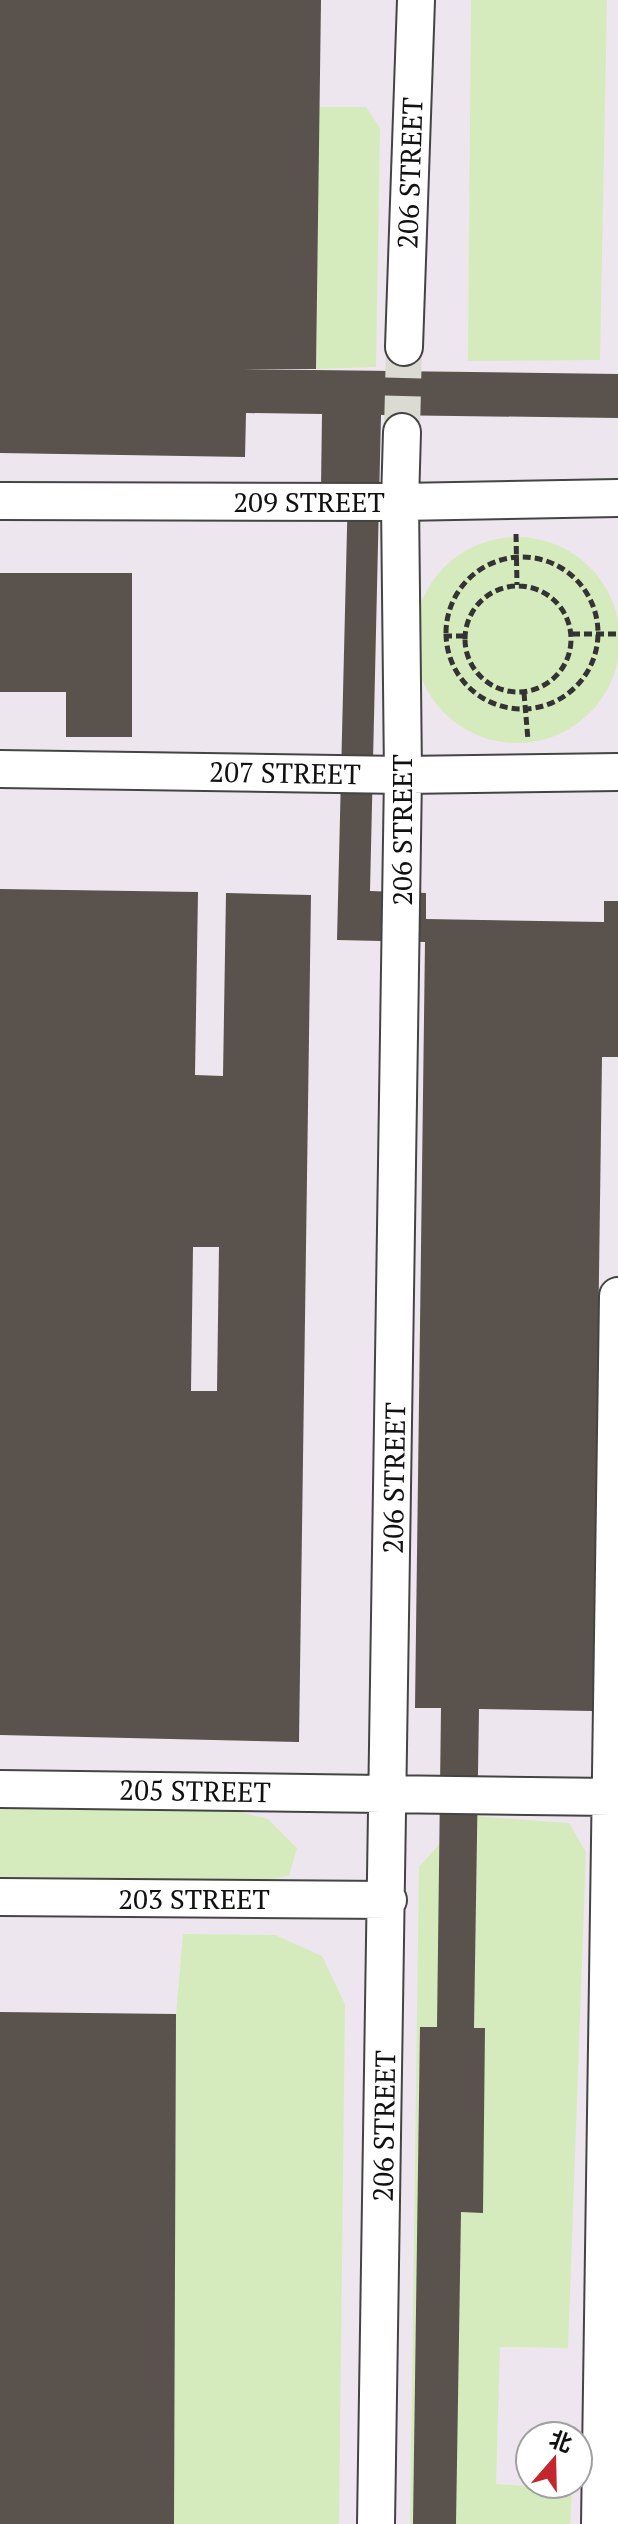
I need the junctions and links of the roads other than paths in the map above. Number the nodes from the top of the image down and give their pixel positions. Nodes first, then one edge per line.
1 (416, 0) edge
2 (404, 347) tunnel mouth
3 (402, 432) tunnel mouth
4 (618, 498) edge
5 (0, 501) edge
6 (400, 502) junction
7 (0, 769) edge
8 (618, 772) edge
9 (403, 775) junction
10 (618, 1296) edge
11 (0, 1789) edge
12 (389, 1793) junction
13 (613, 1817) edge
14 (0, 1897) edge
15 (388, 1900) junction
16 (376, 2524) edge
17 (600, 2524) edge

1 - 2 street, 206 STREET
3 - 6 street, 206 STREET
4 - 6 street, 209 STREET
5 - 6 street, 209 STREET
6 - 9 street, 206 STREET
7 - 9 street, 207 STREET
8 - 9 street, 207 STREET
9 - 12 street, 206 STREET
10 - 13 street
11 - 12 street, 205 STREET
12 - 13 street, 205 STREET
12 - 15 street, 206 STREET
13 - 17 street
14 - 15 street, 203 STREET
15 - 16 street, 206 STREET

